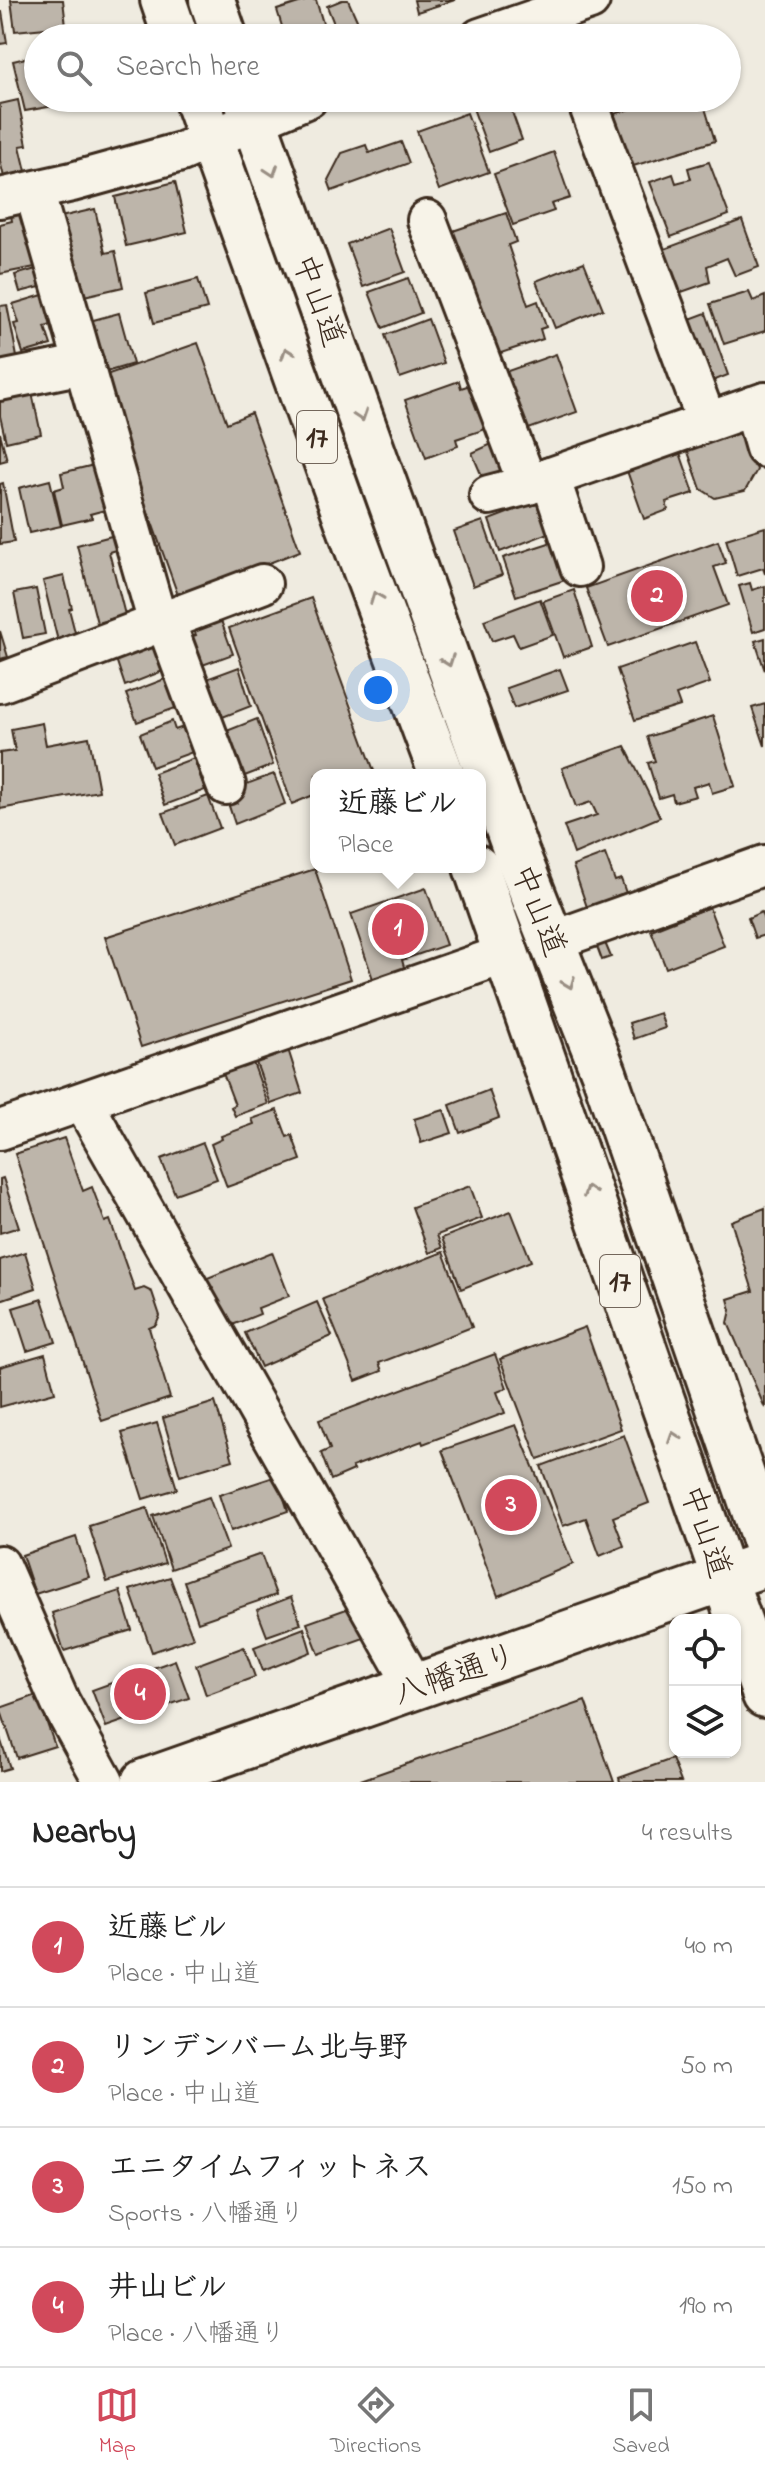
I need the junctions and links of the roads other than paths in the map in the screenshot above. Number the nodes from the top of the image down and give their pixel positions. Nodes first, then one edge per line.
1 (163, 0) edge
2 (212, 0) edge
3 (590, 0) edge
4 (556, 17) edge
5 (171, 24) edge
6 (220, 24) edge
7 (531, 24) edge
8 (201, 112) edge
9 (246, 112) edge
10 (251, 112) edge
11 (591, 112) edge
12 (210, 139) junction
13 (17, 195) edge
14 (427, 220) dead end
15 (84, 364) junction
16 (0, 381) edge
17 (759, 404) edge
18 (707, 422) junction
19 (765, 448) edge
20 (539, 481) junction
21 (489, 495) dead end
22 (580, 567) dead end
23 (262, 584) dead end
24 (162, 622) junction
25 (0, 683) edge
26 (440, 769) edge
27 (226, 785) dead end
28 (765, 865) edge
29 (478, 873) edge
30 (552, 941) junction
31 (506, 954) junction
32 (83, 1102) junction
33 (0, 1130) edge
34 (765, 1542) edge
35 (765, 1564) edge
36 (0, 1565) edge
37 (724, 1579) junction
38 (415, 1687) junction
39 (765, 1695) edge
40 (104, 1782) edge
41 (144, 1782) edge

1 - 5 main road
2 - 6 main road
3 - 4 street
4 - 7 street
8 - 12 main road, 中山道 / 17
9 - 12 street
10 -> 30 main road, 中山道 / 17
11 - 18 street
12 - 13 street
26 -> 12 main road, 中山道 / 17
13 - 15 street
14 - 20 street
15 - 16 street
15 - 24 street
17 - 18 street
17 - 19 street
18 - 20 street
20 - 21 street
20 - 22 street
23 - 24 street
24 - 25 street
24 - 27 street
28 - 30 street
29 - 31 main road, 中山道 / 17
30 -> 34 main road, 中山道 / 17
31 - 32 street
37 -> 31 main road, 中山道 / 17
32 - 33 street
32 - 38 street
35 - 37 main road, 八幡通り
36 - 40 street
37 - 38 main road, 八幡通り
37 - 39 main road, 中山道 / 17
38 - 41 main road, 八幡通り

